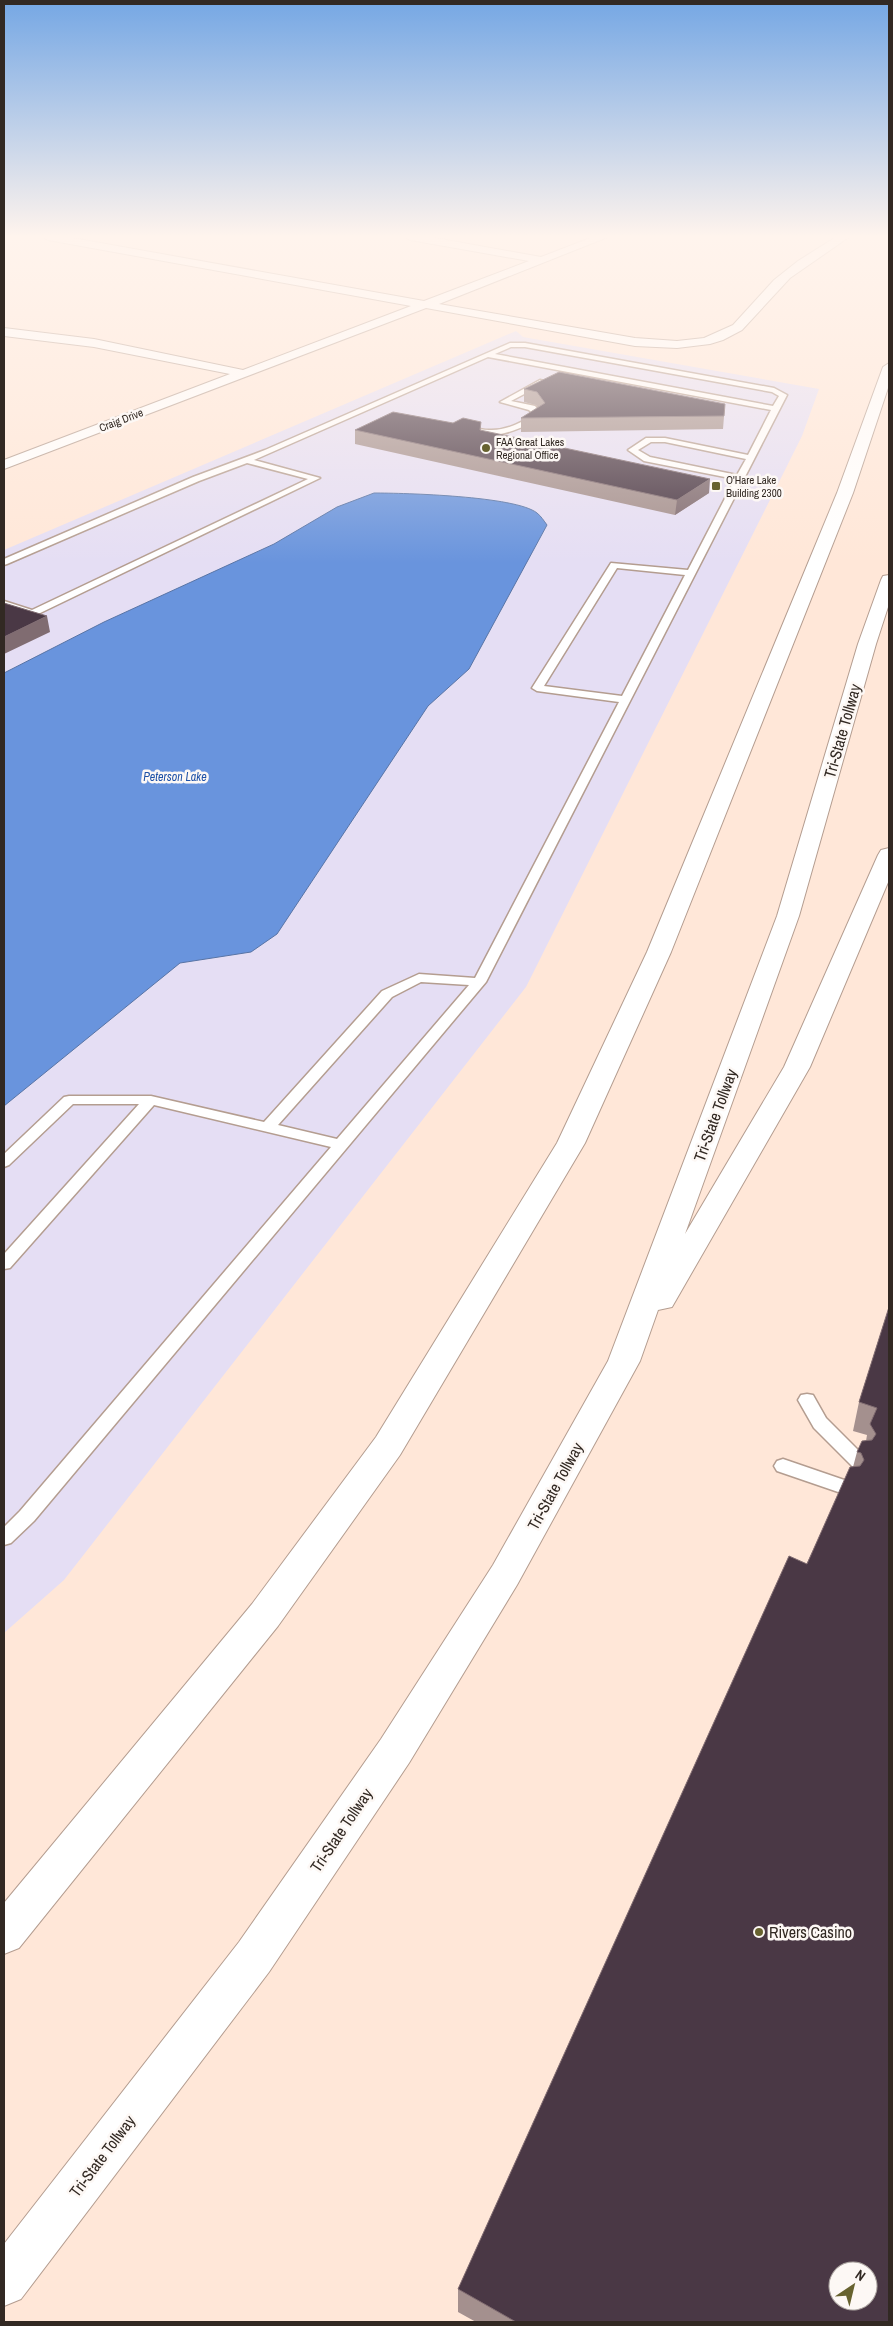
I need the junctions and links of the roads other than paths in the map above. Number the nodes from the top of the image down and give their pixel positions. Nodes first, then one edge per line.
1 (118, 346) edge
2 (314, 346) edge
3 (509, 346) edge
4 (528, 346) edge
5 (488, 355) junction
6 (889, 367) edge
7 (566, 370) junction
8 (241, 373) junction
9 (368, 408) junction
10 (776, 409) junction
11 (386, 412) dead end
12 (463, 428) edge
13 (4, 451) edge
14 (24, 457) junction
15 (750, 458) junction
16 (244, 460) junction
17 (4, 465) edge
18 (740, 478) junction
19 (4, 562) edge
20 (690, 573) junction
21 (889, 580) edge
22 (4, 604) edge
23 (625, 700) junction
24 (889, 855) edge
25 (479, 982) junction
26 (151, 1100) junction
27 (268, 1127) junction
28 (341, 1145) junction
29 (4, 1162) edge
30 (4, 1264) edge
31 (624, 1361) junction
32 (807, 1400) dead end
33 (859, 1462) edge
34 (783, 1466) dead end
35 (847, 1488) edge
36 (4, 1538) edge
37 (4, 1934) edge
38 (4, 2282) edge

1 - 8 main road
2 - 8 main road, Craig Drive
3 - 5 lane
4 - 10 lane
5 - 7 lane
5 - 9 lane
6 - 37 main road
7 - 10 lane
7 - 12 lane
8 - 14 main road, Craig Drive
9 - 11 lane
9 - 16 lane
10 - 15 lane
13 - 14 main road
14 - 17 main road, Craig Drive
15 - 18 lane
15 - 18 lane
16 - 19 lane
16 - 22 lane
18 - 20 lane
20 - 23 lane
20 - 23 lane
21 - 31 main road, Tri-State Tollway
23 - 25 lane
24 - 31 main road
25 - 27 lane
25 - 28 lane
26 - 27 lane
26 - 29 lane
26 - 30 lane
27 - 28 lane
28 - 36 lane
31 - 38 main road, Tri-State Tollway
32 - 33 lane
34 - 35 lane

